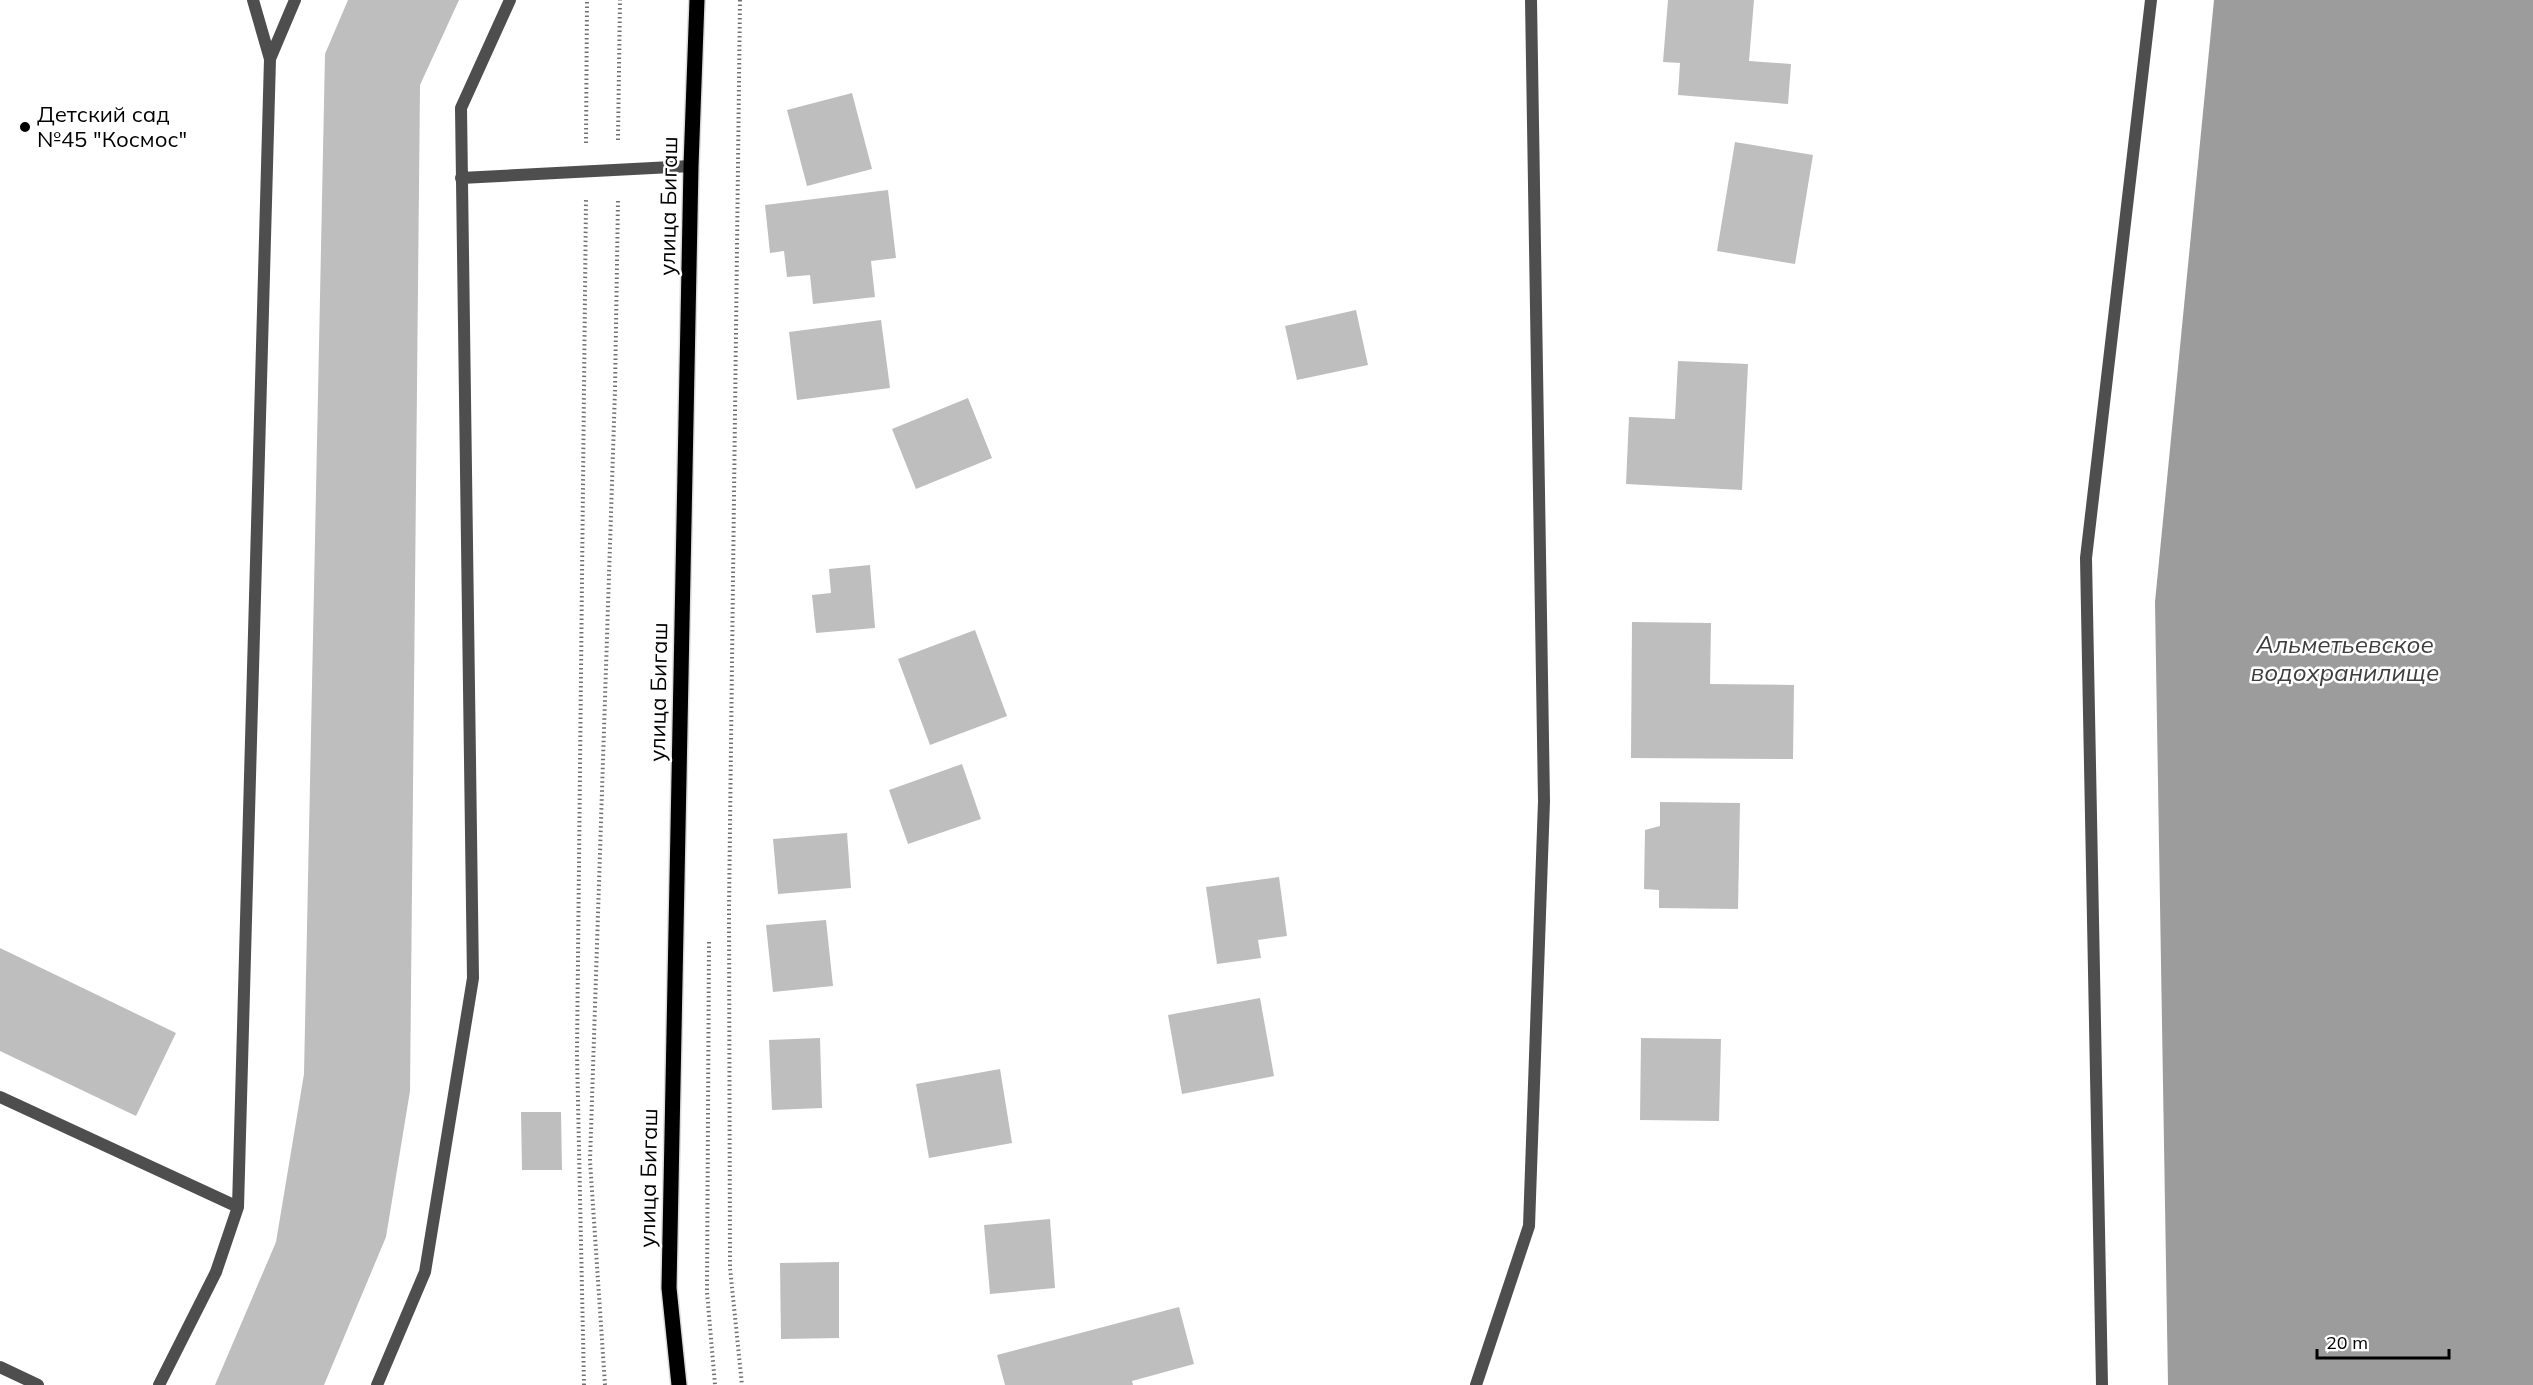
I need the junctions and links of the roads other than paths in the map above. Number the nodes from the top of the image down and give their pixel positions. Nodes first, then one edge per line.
1 (253, 0) edge
2 (295, 0) edge
3 (510, 0) edge
4 (697, 0) edge
5 (1531, 0) edge
6 (2151, 0) edge
7 (270, 59) junction
8 (691, 166) junction
9 (461, 178) junction
10 (0, 1097) edge
11 (238, 1207) junction
12 (0, 1367) edge
13 (38, 1385) edge
14 (159, 1385) edge
15 (377, 1385) edge
16 (679, 1385) edge
17 (1476, 1385) edge
18 (2102, 1385) edge

1 - 7 street
2 - 7 street
3 - 9 street
4 - 8 main road, улица Бигаш
5 - 17 street
6 - 18 street
7 - 11 street
8 - 9 street
8 - 16 main road, улица Бигаш
9 - 15 street
10 - 11 street
11 - 14 street
12 - 13 street

